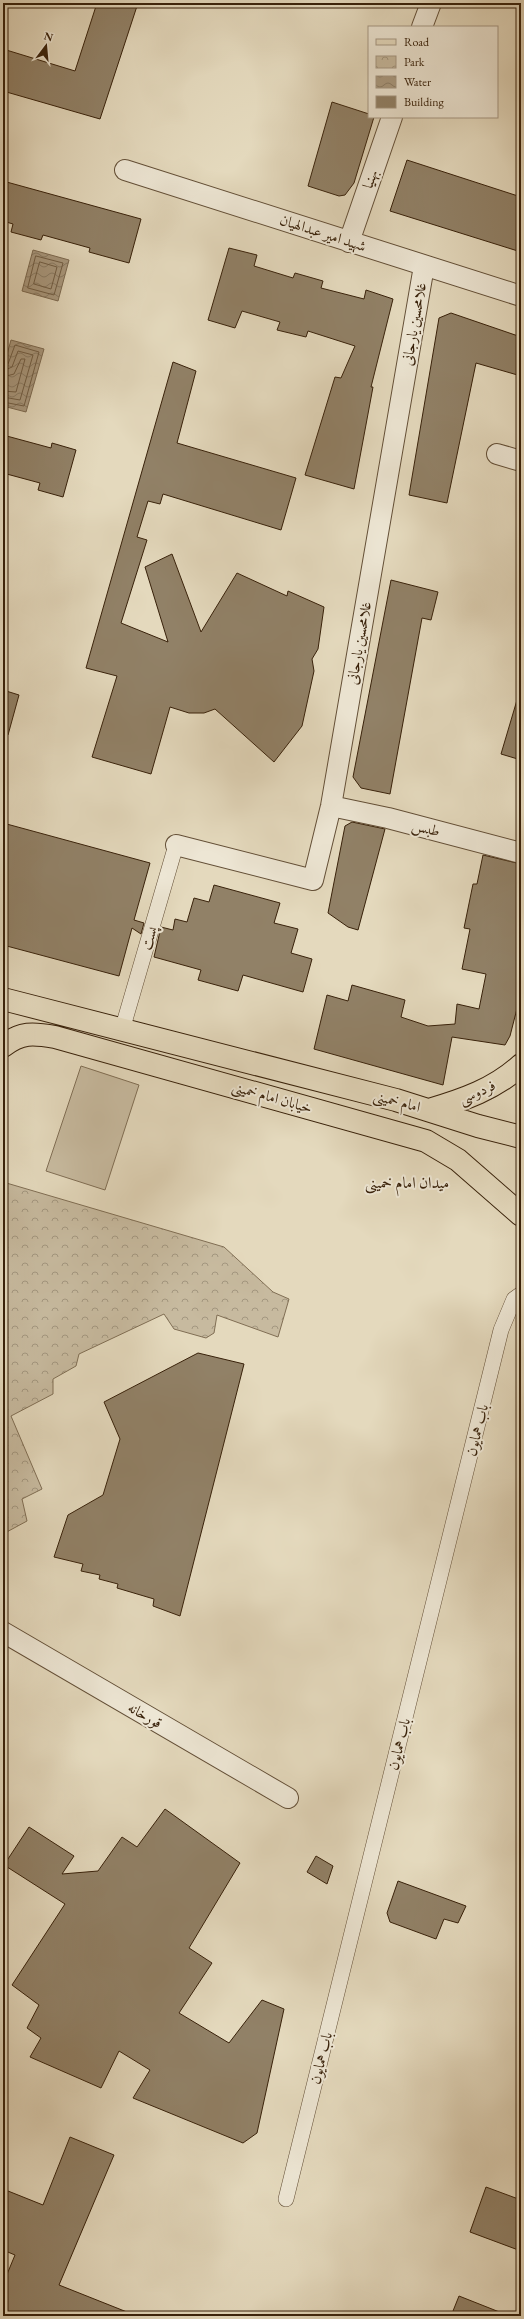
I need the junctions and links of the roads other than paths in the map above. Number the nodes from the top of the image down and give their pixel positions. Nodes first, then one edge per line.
1 (430, 3) edge
2 (422, 26) edge
3 (392, 118) edge
4 (125, 170) dead end
5 (349, 242) junction
6 (424, 266) junction
7 (521, 296) edge
8 (497, 454) dead end
9 (521, 461) edge
10 (331, 806) junction
11 (176, 846) joint
12 (521, 853) edge
13 (3, 999) edge
14 (122, 1030) junction
15 (3, 1046) edge
16 (521, 1065) edge
17 (271, 1070) joint
18 (429, 1110) junction
19 (521, 1137) edge
20 (521, 1215) edge
21 (521, 1294) edge
22 (3, 1632) edge
23 (288, 1798) dead end
24 (286, 2199) dead end

1 - 2 street
3 - 5 street, بهنیا
4 - 5 street, شهید امیر عبدالهیان
5 - 6 street, شهید امیر عبدالهیان
6 - 7 street, شهید امیر عبدالهیان
6 - 10 street, غلامحسین یارجانی
8 - 9 street
10 - 11 street, غلامحسین یارجانی
10 - 12 street, طبس
11 - 14 street, پست
13 - 14 main road, خیابان امام خمینی
14 - 17 main road, خیابان امام خمینی
15 - 20 main road, خیابان امام خمینی
16 - 18 main road, فردوسی
17 - 18 main road, امام خمینی
18 - 19 main road, امام خمینی
21 - 24 street, باب همایون
22 - 23 street, قورخانه

